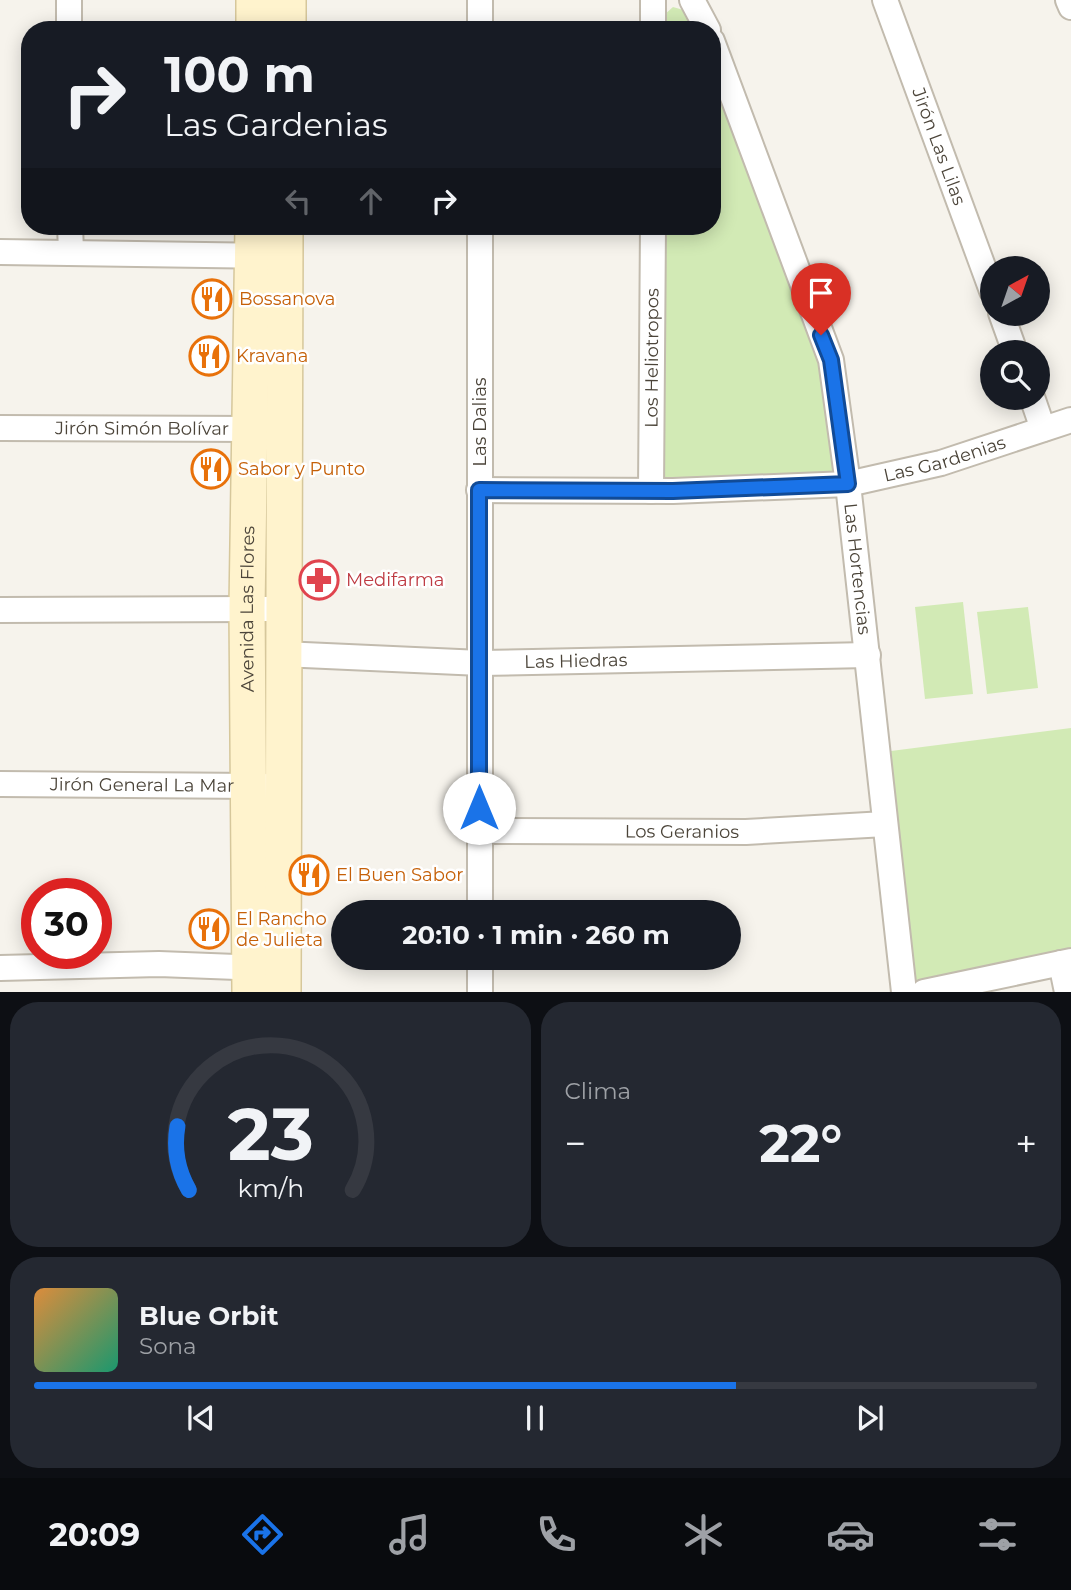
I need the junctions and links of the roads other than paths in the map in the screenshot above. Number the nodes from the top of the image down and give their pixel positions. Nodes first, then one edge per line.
1 (69, 0) edge
2 (254, 0) edge
3 (288, 0) edge
4 (480, 0) edge
5 (653, 0) edge
6 (692, 0) edge
7 (885, 0) edge
8 (1069, 0) edge
9 (1071, 7) edge
10 (69, 21) edge
11 (254, 21) edge
12 (288, 21) edge
13 (480, 21) edge
14 (653, 21) edge
15 (703, 21) edge
16 (721, 65) edge
17 (70, 235) edge
18 (480, 235) edge
19 (653, 235) edge
20 (269, 241) edge
21 (71, 251) junction
22 (0, 252) edge
23 (980, 258) edge
24 (1037, 410) edge
25 (1071, 420) edge
26 (0, 428) edge
27 (249, 429) junction
28 (1044, 429) junction
29 (284, 430) junction
30 (848, 484) junction
31 (479, 490) junction
32 (651, 491) junction
33 (247, 608) junction
34 (283, 609) junction
35 (0, 610) edge
36 (282, 654) junction
37 (868, 655) junction
38 (481, 663) junction
39 (0, 784) edge
40 (265, 786) junction
41 (885, 824) junction
42 (479, 831) junction
43 (480, 900) edge
44 (1066, 962) edge
45 (0, 968) edge
46 (480, 970) edge
47 (266, 980) edge
48 (480, 992) edge
49 (904, 992) edge
50 (924, 992) edge
51 (1067, 992) edge

1 - 10 street
2 - 11 street
3 - 12 street
4 - 13 street
5 - 14 street
6 - 15 street
7 - 23 street, Jirón Las Lilas
8 - 9 street
16 - 30 street, Las Hortencias
17 - 21 street
18 - 31 street, Las Dalias
19 - 32 street, Los Heliotropos
20 - 21 street
20 - 27 street, Avenida Las Flores
20 - 29 street, Avenida Las Flores
21 - 22 street
24 - 28 street
25 - 28 street, Las Gardenias
26 - 27 street, Jirón Simón Bolívar
27 - 29 street, Jirón Simón Bolívar
27 - 33 street, Avenida Las Flores
28 - 30 street, Las Gardenias
29 - 34 street, Avenida Las Flores
30 - 32 street, Las Gardenias
30 - 37 street, Las Hortencias
31 - 32 street, Las Gardenias
31 - 38 street, Las Dalias
33 - 34 street
33 - 35 street
33 - 40 street, Avenida Las Flores
34 - 36 street, Avenida Las Flores
36 - 38 street, Las Hiedras
36 - 40 street, Avenida Las Flores
37 - 38 street, Las Hiedras
37 - 41 street, Las Hortencias
38 - 42 street, Las Dalias
39 - 40 street, Jirón General La Mar
40 - 47 street, Avenida Las Flores
41 - 42 street, Los Geranios
41 - 49 street, Las Hortencias
42 - 43 street, Las Dalias
44 - 50 street
44 - 51 street
45 - 47 street
46 - 48 street

